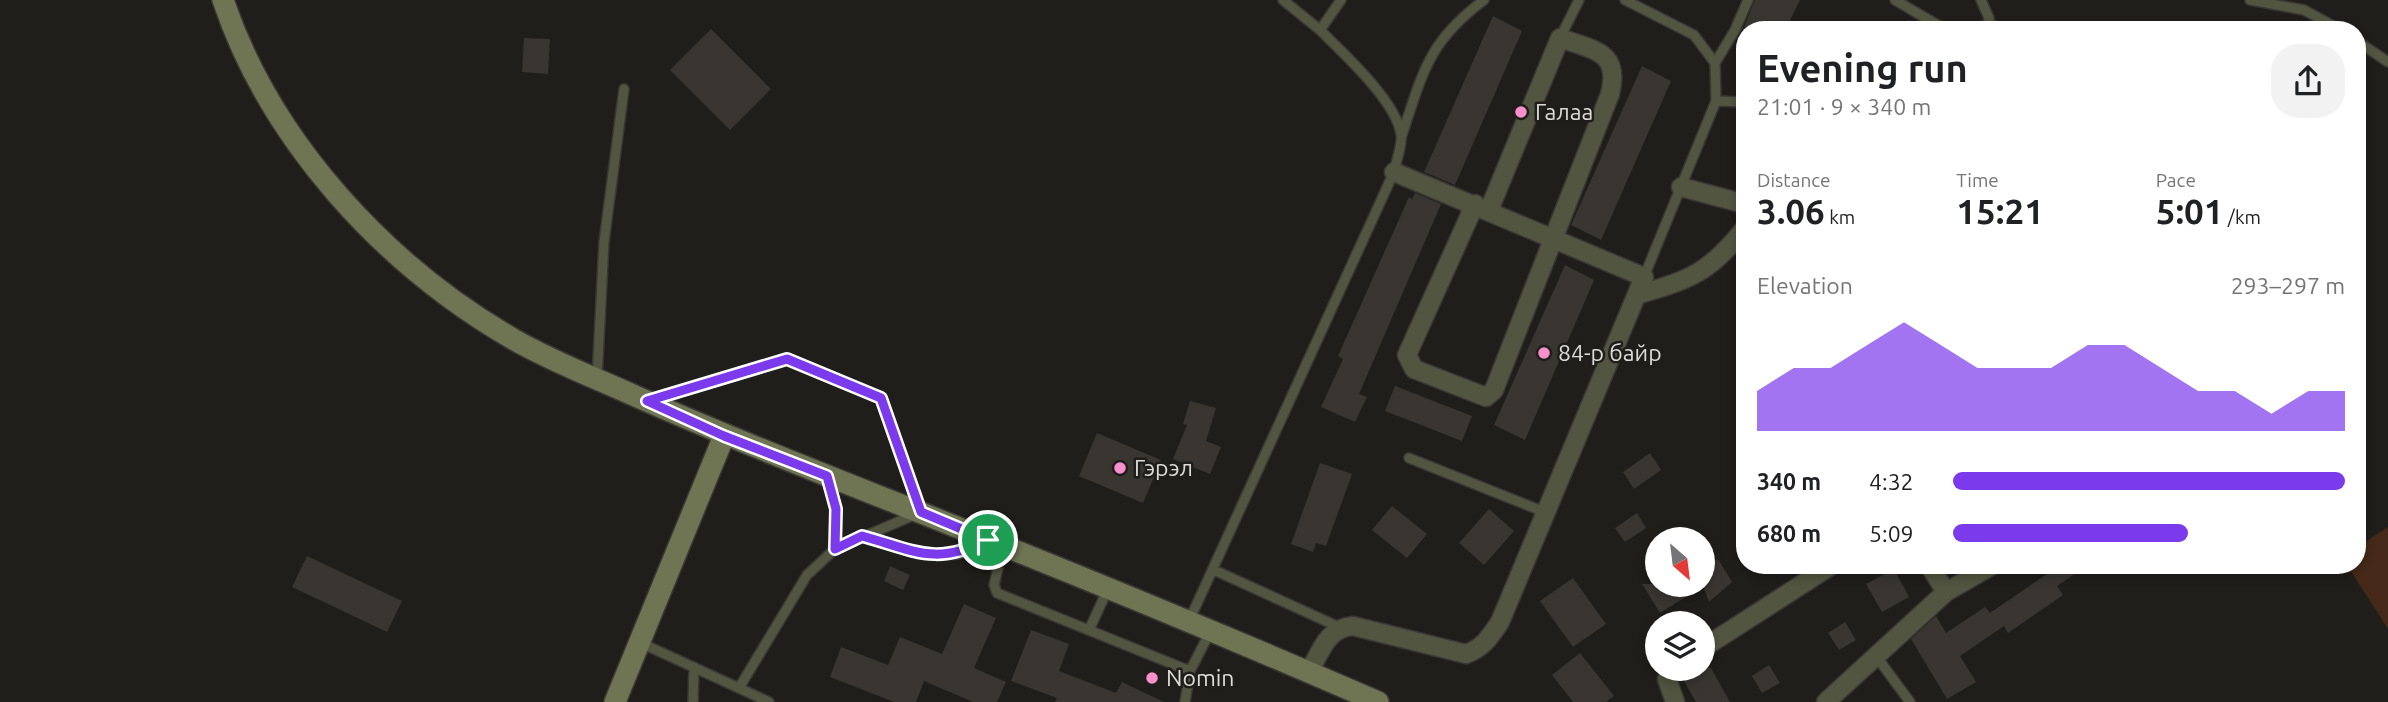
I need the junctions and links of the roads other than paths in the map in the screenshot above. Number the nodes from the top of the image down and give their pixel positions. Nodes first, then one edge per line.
1 (223, 0) edge
2 (1283, 0) edge
3 (1341, 0) edge
4 (1484, 0) edge
5 (1579, 0) edge
6 (1625, 0) edge
7 (1748, 0) edge
8 (1895, 0) edge
9 (1982, 0) edge
10 (2250, 0) edge
11 (1739, 21) edge
12 (1928, 21) edge
13 (1987, 21) edge
14 (2324, 21) edge
15 (1736, 28) edge
16 (1320, 30) junction
17 (1560, 37) junction
18 (2366, 47) edge
19 (2388, 62) edge
20 (1715, 63) junction
21 (624, 89) dead end
22 (1716, 102) junction
23 (1736, 102) edge
24 (1402, 135) junction
25 (1394, 172) junction
26 (1681, 187) junction
27 (1736, 202) edge
28 (1482, 207) junction
29 (1555, 239) junction
30 (1736, 239) edge
31 (1642, 286) junction
32 (597, 379) junction
33 (647, 401) junction
34 (724, 436) junction
35 (1409, 458) dead end
36 (827, 476) junction
37 (921, 512) junction
38 (1547, 513) junction
39 (862, 536) junction
40 (995, 543) junction
41 (835, 549) junction
42 (1214, 570) junction
43 (1818, 574) edge
44 (1935, 574) edge
45 (1978, 574) edge
46 (1108, 589) junction
47 (1947, 592) junction
48 (1189, 621) junction
49 (1339, 627) junction
50 (1089, 630) junction
51 (1211, 630) junction
52 (1715, 640) edge
53 (641, 643) junction
54 (1876, 656) junction
55 (694, 667) junction
56 (1190, 671) junction
57 (1310, 672) junction
58 (1668, 681) edge
59 (739, 688) junction
60 (615, 702) edge
61 (693, 702) edge
62 (769, 702) edge
63 (1185, 702) edge
64 (1378, 702) edge
65 (1675, 702) edge
66 (1826, 702) edge
67 (1910, 702) edge

1 - 32 main road
2 - 16 lane
3 - 16 lane
4 - 24 lane
5 - 17 lane
6 - 20 lane
7 - 11 lane
8 - 12 lane
9 - 13 lane
10 - 14 lane
15 - 20 lane
16 - 24 lane
17 - 28 street
17 - 29 street
18 - 19 lane
20 - 22 lane
21 - 32 lane
22 - 23 lane
22 - 26 lane
24 - 25 lane
25 - 28 street
25 - 42 lane
26 - 27 street
26 - 31 lane
28 - 29 street
28 - 29 street
29 - 31 street
30 - 31 street
31 - 38 street
32 - 33 main road
33 - 34 main road
33 - 37 lane
34 - 36 main road
34 - 53 main road
35 - 38 lane
36 - 37 main road
36 - 41 lane
37 - 39 lane
37 - 40 main road
38 - 49 street
39 - 40 lane
39 - 41 lane
40 - 46 main road
40 - 50 lane
41 - 59 lane
42 - 48 lane
42 - 49 lane
43 - 52 street
44 - 47 street
45 - 47 street
46 - 48 main road
46 - 50 lane
47 - 54 street
48 - 51 main road
49 - 57 street
50 - 56 lane
51 - 56 lane
51 - 57 main road
53 - 55 lane
53 - 60 main road
54 - 66 street
54 - 67 lane
55 - 59 lane
55 - 61 lane
56 - 63 lane
57 - 64 main road
58 - 65 street
59 - 62 lane

